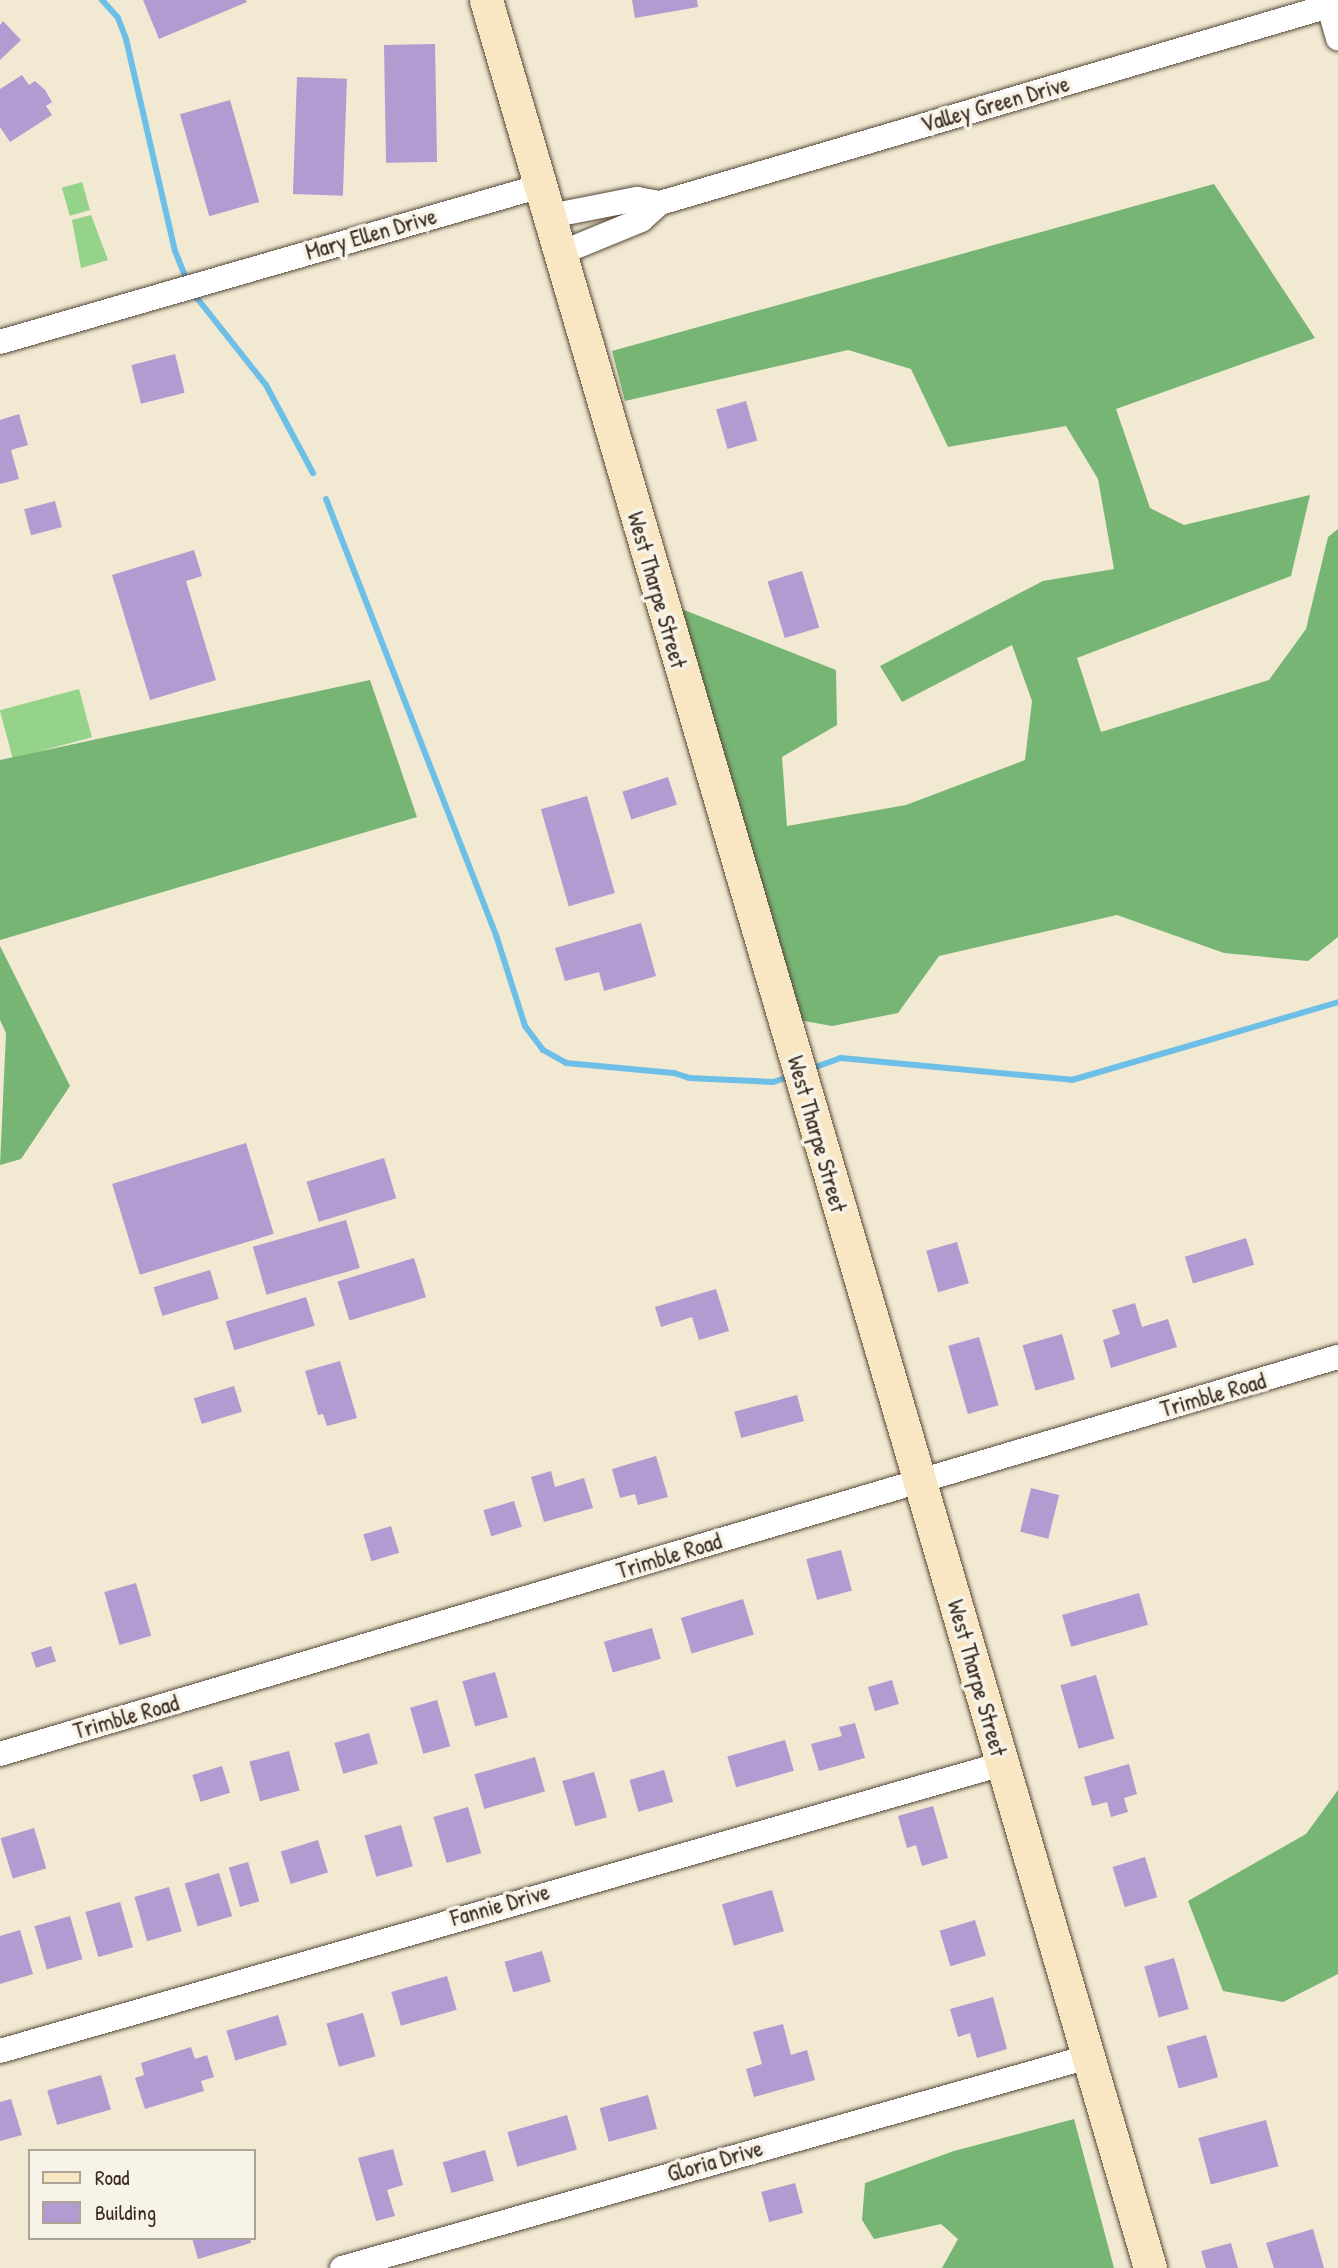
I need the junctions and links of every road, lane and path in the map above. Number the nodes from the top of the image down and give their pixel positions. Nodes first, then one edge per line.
1 (486, 0) edge
2 (1328, 3) edge
3 (1338, 38) edge
4 (545, 201) junction
5 (660, 203) junction
6 (561, 253) junction
7 (0, 342) edge
8 (1338, 1357) edge
9 (920, 1481) junction
10 (0, 1754) edge
11 (1002, 1763) junction
12 (0, 2051) edge
13 (1088, 2057) junction
14 (342, 2268) edge
15 (1150, 2268) edge

1 - 4 main road, West Tharpe Street
2 - 3 street
2 - 5 street, Valley Green Drive
4 - 5 street, Valley Green Drive
4 - 6 main road, West Tharpe Street
4 - 7 street, Mary Ellen Drive
5 - 6 street, Valley Green Drive
6 - 9 main road, West Tharpe Street
8 - 9 street, Trimble Road
9 - 10 street, Trimble Road
9 - 11 main road, West Tharpe Street
11 - 12 street, Fannie Drive
11 - 13 main road, West Tharpe Street
13 - 14 street, Gloria Drive
13 - 15 main road, West Tharpe Street

